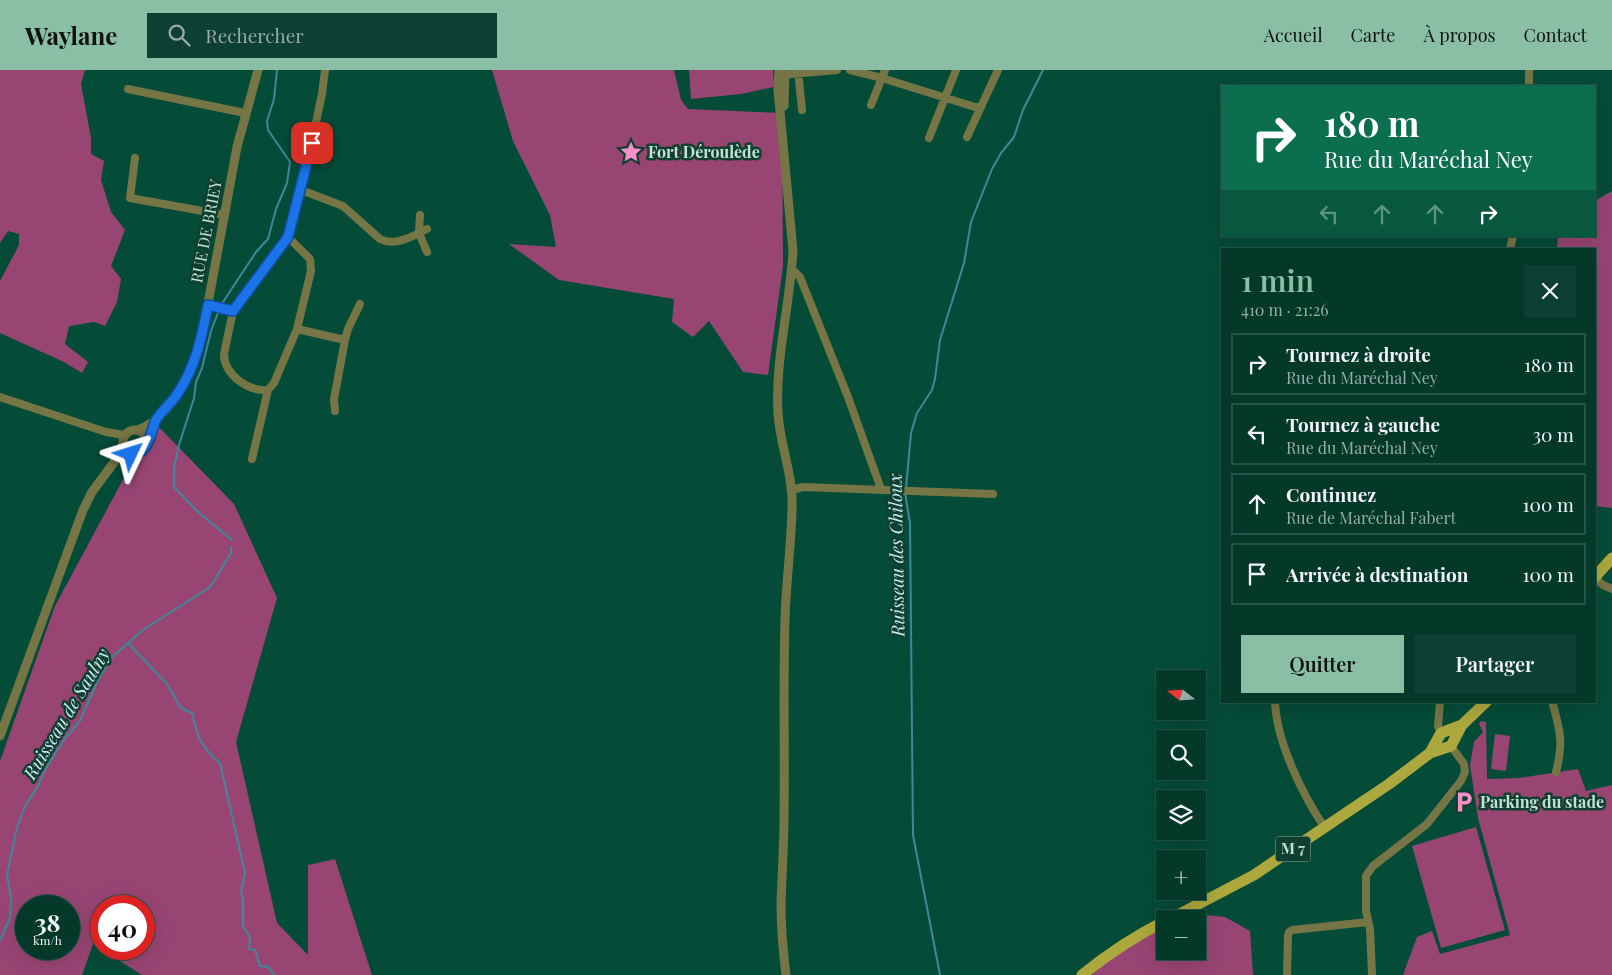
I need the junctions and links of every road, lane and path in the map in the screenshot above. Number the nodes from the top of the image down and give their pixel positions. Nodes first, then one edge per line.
1 (258, 70) edge
2 (325, 70) edge
3 (837, 70) edge
4 (850, 70) edge
5 (956, 70) edge
6 (998, 70) edge
7 (1529, 70) edge
8 (782, 72) edge
9 (798, 72) edge
10 (884, 74) edge
11 (1529, 85) edge
12 (128, 89) dead end
13 (949, 99) junction
14 (871, 105) dead end
15 (980, 107) junction
16 (802, 110) dead end
17 (245, 113) junction
18 (967, 137) dead end
19 (929, 138) dead end
20 (135, 158) dead end
21 (301, 190) junction
22 (225, 215) junction
23 (420, 215) dead end
24 (428, 229) dead end
25 (419, 232) junction
26 (288, 237) junction
27 (427, 252) dead end
28 (792, 271) junction
29 (360, 304) dead end
30 (210, 306) junction
31 (230, 310) junction
32 (298, 329) junction
33 (345, 340) junction
34 (268, 390) junction
35 (0, 397) edge
36 (335, 411) dead end
37 (158, 417) junction
38 (138, 430) junction
39 (124, 435) junction
40 (147, 441) junction
41 (123, 445) junction
42 (131, 454) junction
43 (252, 460) dead end
44 (115, 461) junction
45 (791, 490) junction
46 (881, 490) junction
47 (993, 494) dead end
48 (1612, 558) edge
49 (1596, 577) edge
50 (1596, 579) edge
51 (1612, 589) edge
52 (1275, 703) edge
53 (1440, 703) edge
54 (1485, 703) edge
55 (1553, 703) edge
56 (0, 736) edge
57 (1446, 739) junction
58 (1556, 772) dead end
59 (1325, 828) junction
60 (1187, 910) edge
61 (1368, 922) junction
62 (1156, 926) edge
63 (786, 975) edge
64 (1082, 975) edge
65 (1287, 975) edge
66 (1372, 975) edge

1 - 17 street, RUE DE BRIEY
2 - 21 street
3 - 9 street
4 - 10 street
5 - 13 street
6 - 15 street
7 - 11 street
8 - 9 street
8 - 28 street
9 - 16 street
10 - 13 street
10 - 14 street
12 - 17 street
13 - 15 street
13 - 19 street
15 - 18 street
17 - 22 street, RUE DE BRIEY
20 - 22 street
21 - 25 street
21 - 26 street
22 - 30 street, RUE DE BRIEY
23 - 25 street
24 - 25 street
25 - 27 street
26 - 31 street
26 - 32 street
28 - 45 street
28 - 46 street
29 - 33 street
30 - 31 street
30 - 37 street, RUE DE BRIEY
31 - 34 street
32 - 33 street
32 - 34 street
33 - 36 street
34 - 43 street
35 - 39 street
37 - 38 street, RUE DE BRIEY
37 - 40 street, RUE DE BRIEY
38 - 39 street
38 - 40 street
39 - 41 street
40 - 42 street
41 - 42 street
41 - 44 street
42 - 44 street
44 - 56 street
45 - 46 street
45 - 63 street
46 - 47 street
48 - 49 main road
50 - 51 street
52 - 59 street
53 - 57 street
54 - 57 main road
55 - 58 street
57 - 59 main road, M 7
57 - 61 street
59 - 60 main road, M 7
61 - 65 street
61 - 66 street
62 - 64 main road

